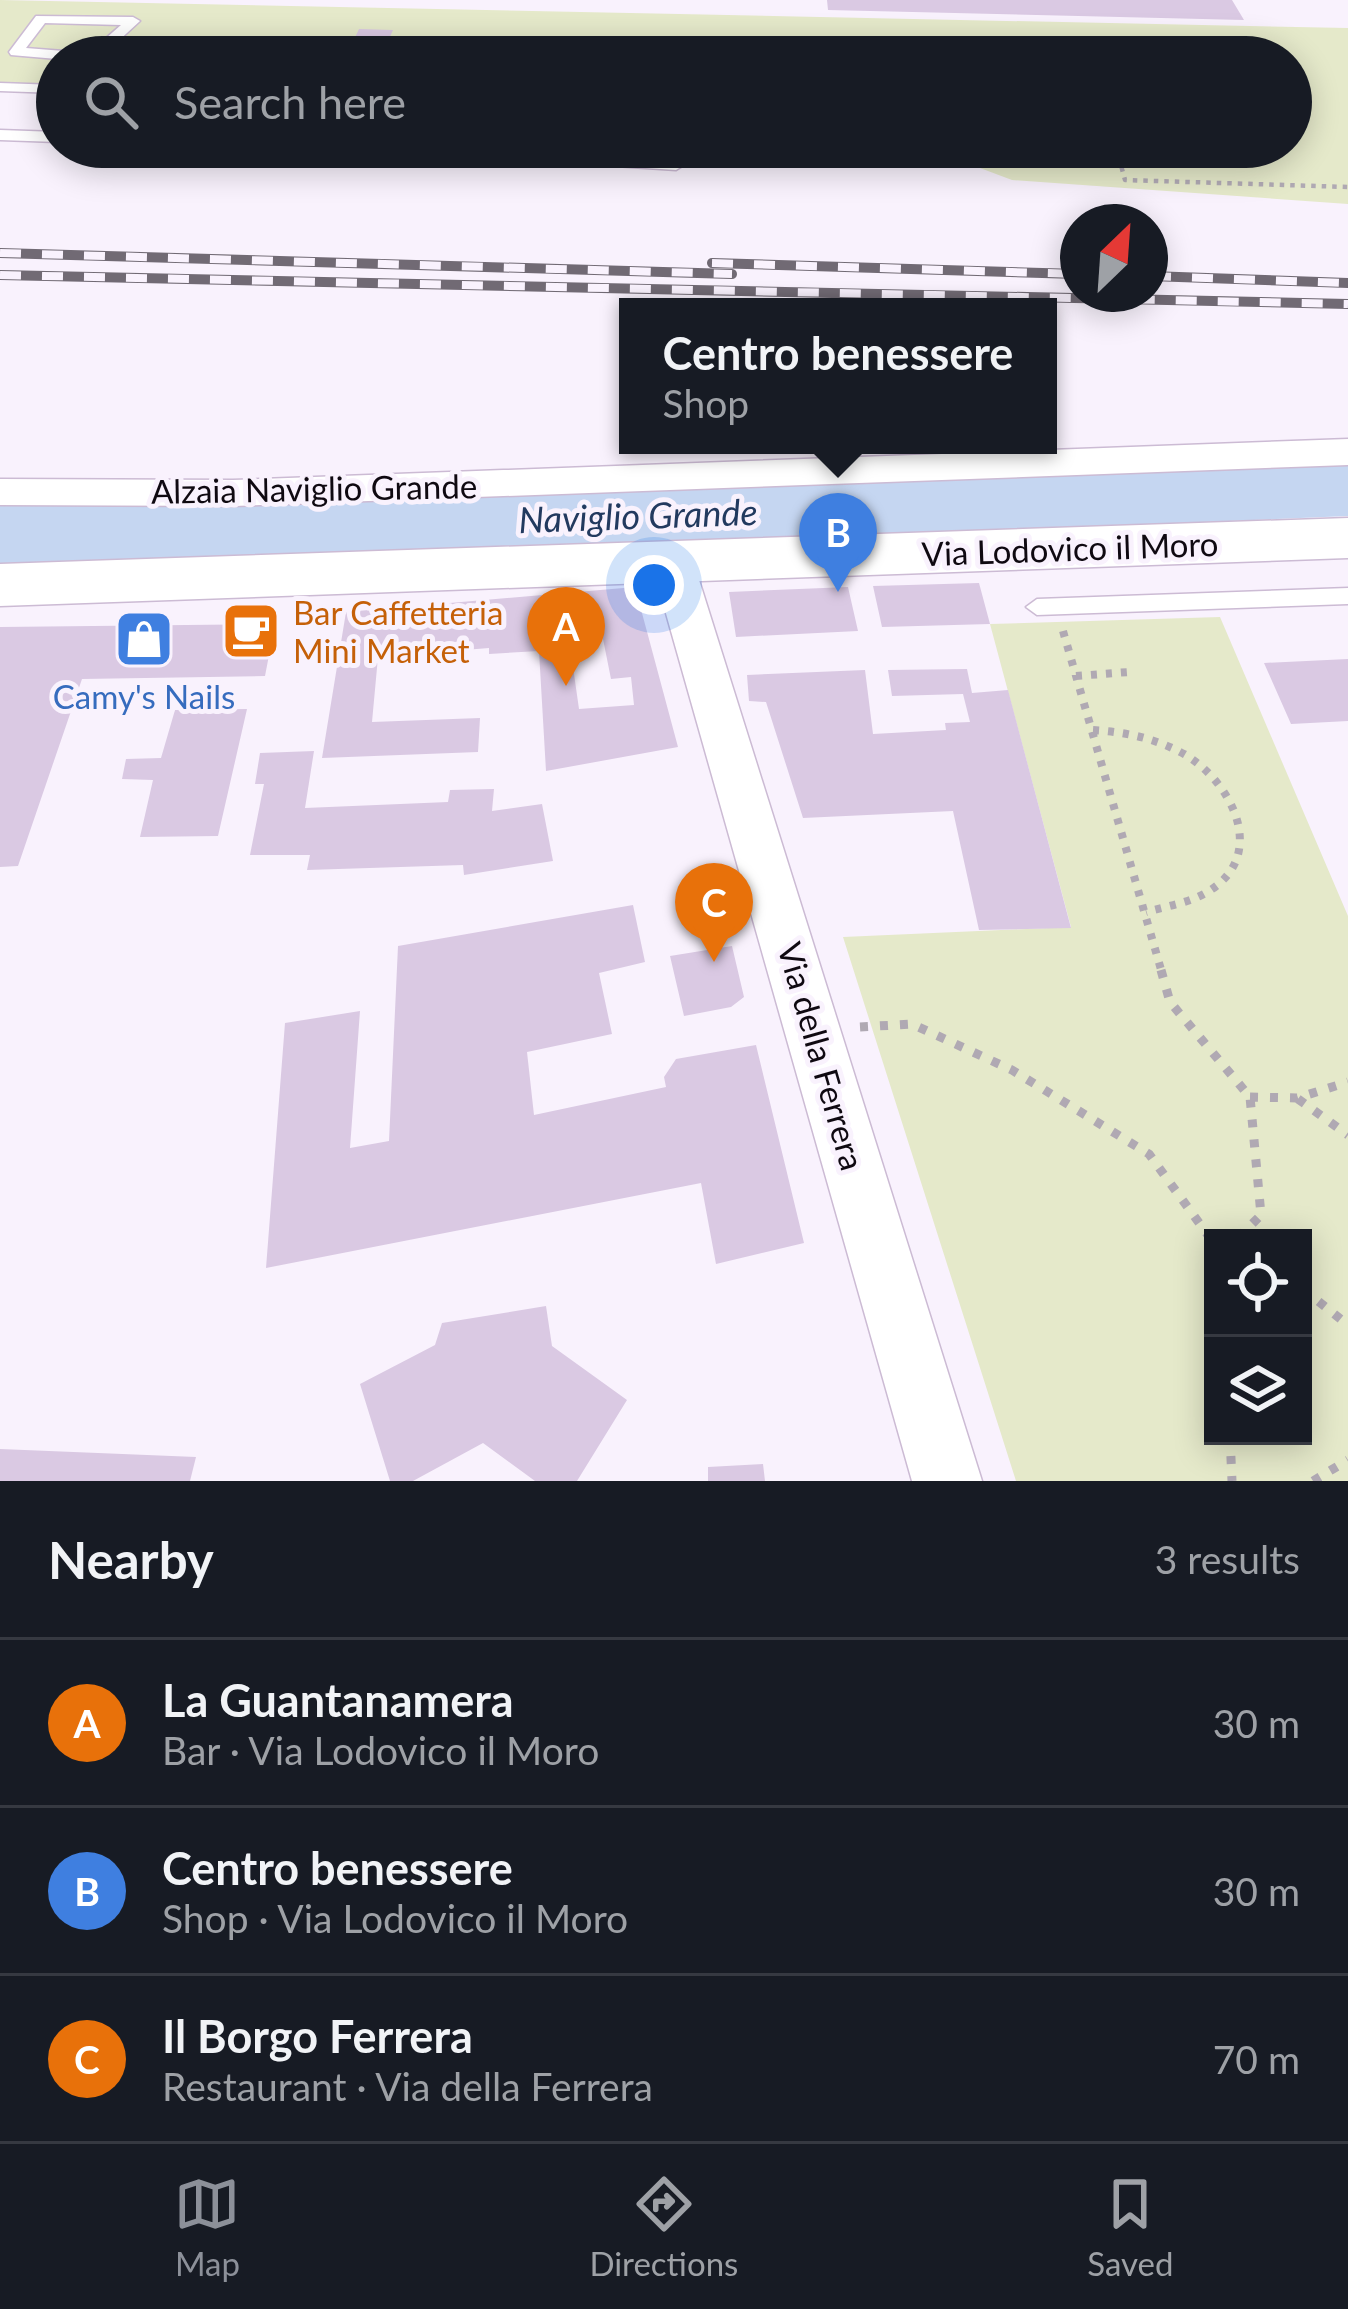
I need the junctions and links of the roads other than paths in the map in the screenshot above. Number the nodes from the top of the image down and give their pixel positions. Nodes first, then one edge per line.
1 (80, 20) junction
2 (68, 36) edge
3 (115, 36) edge
4 (0, 38) edge
5 (26, 39) junction
6 (36, 53) edge
7 (0, 87) edge
8 (36, 88) edge
9 (0, 119) edge
10 (36, 120) edge
11 (0, 135) edge
12 (36, 136) edge
13 (1348, 452) edge
14 (0, 492) edge
15 (1348, 538) edge
16 (673, 564) junction
17 (0, 585) edge
18 (1348, 596) edge
19 (1046, 607) road end
20 (947, 1481) edge

1 - 2 lane
1 - 3 lane
1 - 5 lane
4 - 5 lane
5 - 6 lane
7 - 8 lane
9 - 10 lane
11 - 12 lane
13 - 14 street, Alzaia Naviglio Grande
15 - 16 street, Via Lodovico il Moro
16 - 17 street, Via Lodovico il Moro
16 - 20 street, Via della Ferrera
18 - 19 lane, Via Lodovico il Moro

